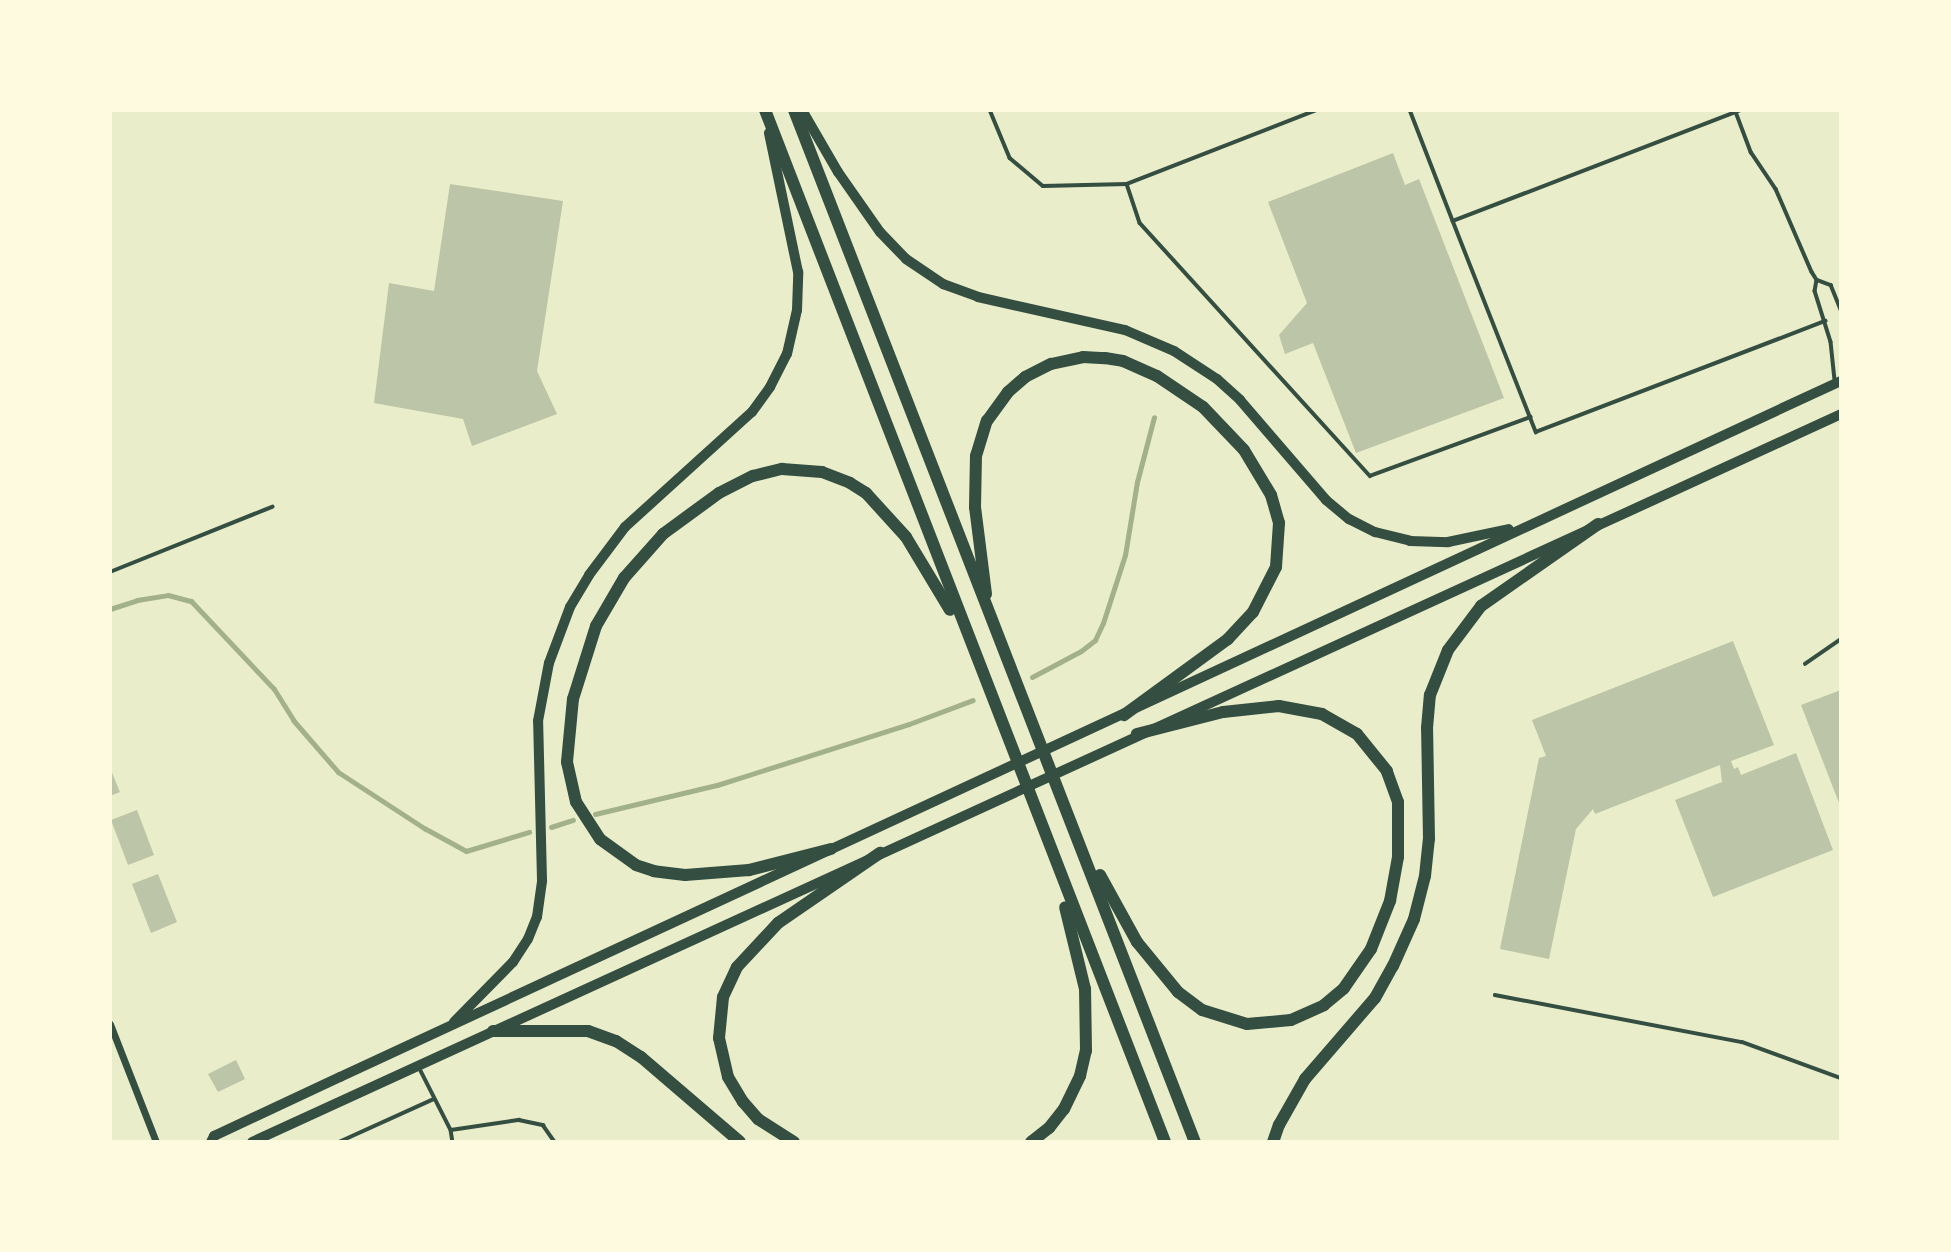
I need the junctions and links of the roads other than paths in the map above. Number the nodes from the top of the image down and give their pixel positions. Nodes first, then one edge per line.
1 (764, 110) edge
2 (794, 110) edge
3 (802, 110) edge
4 (989, 110) edge
5 (1317, 110) edge
6 (1410, 110) edge
7 (1737, 111) edge
8 (1127, 184) junction
9 (1453, 221) junction
10 (1817, 280) junction
11 (1841, 310) edge
12 (1825, 321) junction
13 (1838, 382) edge
14 (1841, 414) edge
15 (1530, 417) junction
16 (272, 507) dead end
17 (1528, 524) junction
18 (1598, 524) junction
19 (110, 572) edge
20 (989, 618) junction
21 (967, 636) junction
22 (1841, 639) edge
23 (1805, 664) dead end
24 (1124, 715) junction
25 (1137, 734) junction
26 (1079, 836) junction
27 (831, 849) junction
28 (880, 853) junction
29 (1055, 866) junction
30 (1495, 995) dead end
31 (110, 1024) edge
32 (450, 1026) junction
33 (493, 1031) junction
34 (418, 1065) junction
35 (1841, 1078) edge
36 (434, 1099) junction
37 (451, 1130) junction
38 (156, 1142) edge
39 (211, 1142) edge
40 (252, 1142) edge
41 (339, 1142) edge
42 (453, 1142) edge
43 (555, 1142) edge
44 (740, 1142) edge
45 (794, 1142) edge
46 (1031, 1142) edge
47 (1165, 1142) edge
48 (1195, 1142) edge
49 (1273, 1142) edge

1 - 21 highway
1 - 32 main road
2 - 20 highway
3 - 17 main road
4 - 8 lane
5 - 8 lane
6 - 9 lane
7 - 9 lane
7 - 10 lane
8 - 15 lane
9 - 15 lane
10 - 11 lane
10 - 12 lane
12 - 13 lane
12 - 15 lane
13 - 17 main road
14 - 18 main road
16 - 19 lane
17 - 24 main road
18 - 25 main road
18 - 49 highway
20 - 24 highway
20 - 26 highway
21 - 27 highway
21 - 29 highway
22 - 23 lane
24 - 27 main road
25 - 26 highway
25 - 28 main road
26 - 48 highway
27 - 32 main road
28 - 33 main road
28 - 45 highway
29 - 46 highway
29 - 47 highway
30 - 35 lane
31 - 38 street
32 - 39 main road
33 - 34 main road
33 - 44 highway
34 - 36 lane
34 - 40 main road
36 - 37 lane
36 - 41 lane
37 - 42 lane
37 - 43 lane

